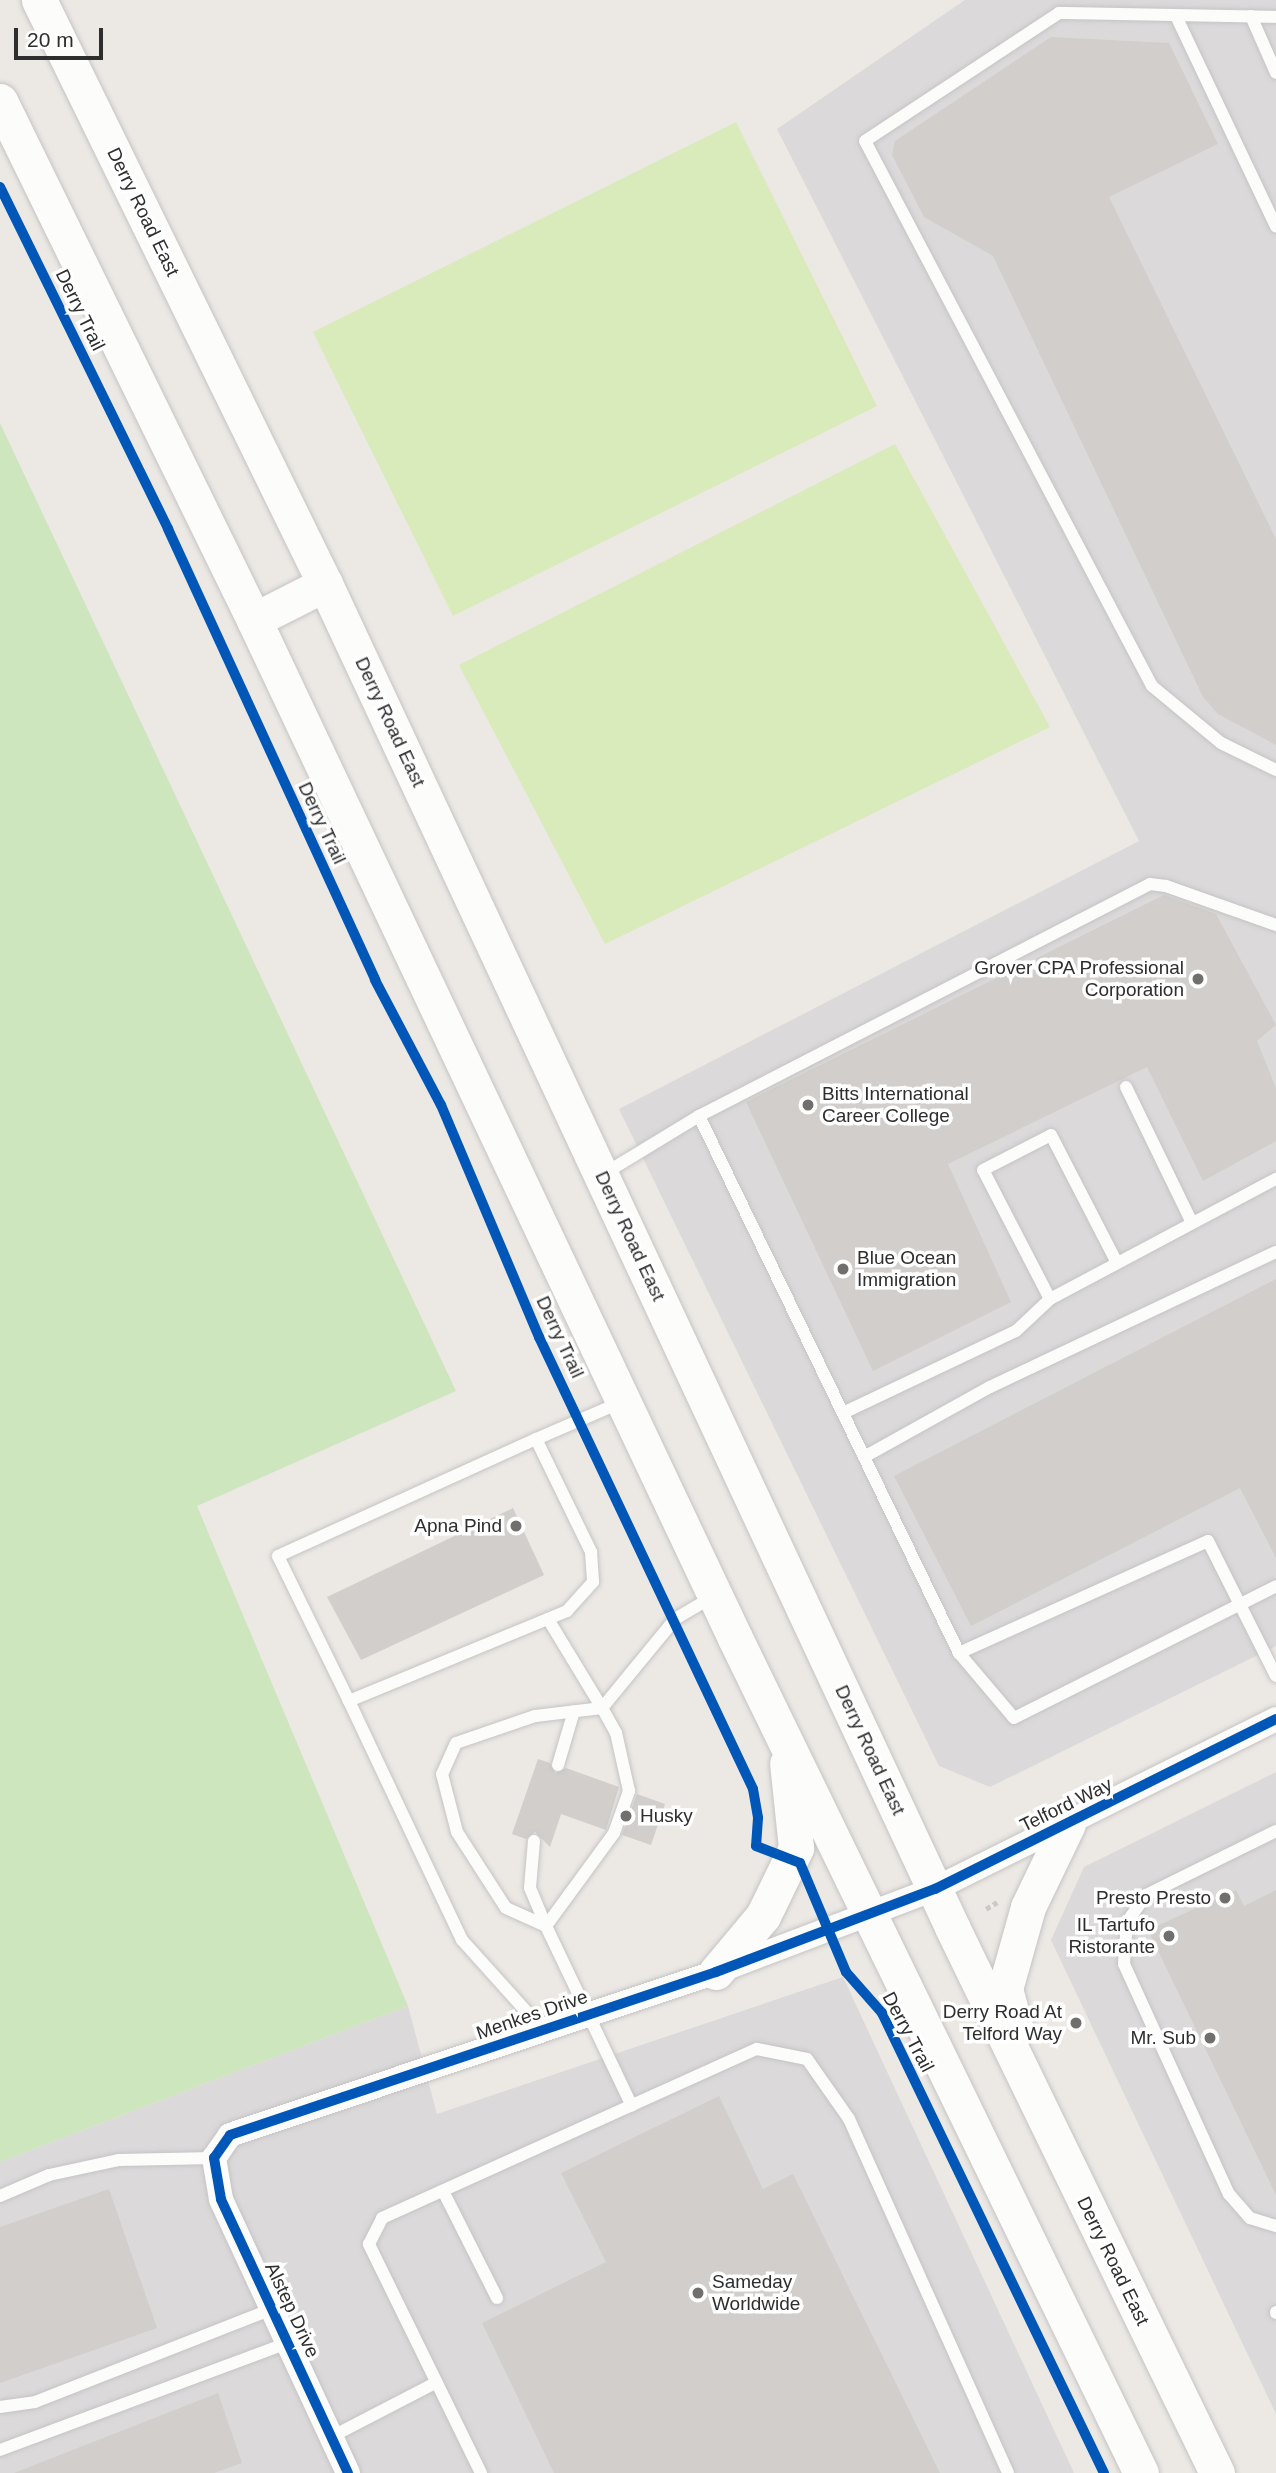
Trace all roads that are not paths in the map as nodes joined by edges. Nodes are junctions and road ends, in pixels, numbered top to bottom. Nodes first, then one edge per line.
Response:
1 (39, 0) edge
2 (1176, 16) junction
3 (1251, 16) junction
4 (1276, 17) edge
5 (1276, 73) edge
6 (0, 101) edge
7 (1276, 227) edge
8 (325, 584) junction
9 (254, 621) junction
10 (1276, 770) edge
11 (1276, 925) edge
12 (1126, 1087) dead end
13 (699, 1116) junction
14 (602, 1175) junction
15 (1276, 1179) edge
16 (1192, 1223) junction
17 (1276, 1252) edge
18 (1117, 1263) junction
19 (1050, 1299) junction
20 (623, 1401) junction
21 (843, 1413) junction
22 (536, 1438) junction
23 (864, 1457) junction
24 (1276, 1586) edge
25 (715, 1595) junction
26 (1240, 1604) junction
27 (548, 1619) junction
28 (959, 1653) junction
29 (1276, 1676) edge
30 (349, 1701) junction
31 (602, 1708) junction
32 (574, 1711) junction
33 (1276, 1719) edge
34 (785, 1739) junction
35 (558, 1765) dead end
36 (1068, 1824) junction
37 (1276, 1831) edge
38 (534, 1841) dead end
39 (934, 1889) junction
40 (868, 1912) junction
41 (546, 1926) junction
42 (716, 1972) junction
43 (590, 2014) junction
44 (543, 2030) junction
45 (1035, 2103) junction
46 (632, 2106) junction
47 (214, 2158) junction
48 (443, 2191) junction
49 (0, 2196) edge
50 (1276, 2226) edge
51 (498, 2298) dead end
52 (272, 2309) junction
53 (288, 2343) junction
54 (437, 2382) junction
55 (0, 2407) edge
56 (331, 2437) junction
57 (0, 2449) edge
58 (341, 2471) edge
59 (481, 2473) edge
60 (1008, 2473) edge
61 (1141, 2473) edge
62 (1217, 2473) edge

1 - 8 main road, Derry Road East
2 - 3 lane
2 - 7 lane
2 - 10 lane
3 - 4 lane
3 - 5 lane
6 - 9 main road
8 - 9 main road
8 - 14 main road, Derry Road East
9 - 20 main road
11 - 13 lane
12 - 16 lane
13 - 14 lane
13 - 21 lane
14 - 39 main road, Derry Road East
15 - 16 lane
16 - 18 lane
17 - 23 lane
18 - 19 lane
18 - 19 lane
19 - 21 lane
20 - 22 lane
20 - 25 main road
21 - 23 lane
22 - 27 lane
22 - 30 lane
23 - 28 lane
24 - 26 lane
25 - 31 lane
25 - 34 main road
26 - 28 lane
26 - 28 lane
26 - 29 lane
27 - 30 lane
27 - 31 lane
30 - 44 lane
31 - 32 lane
31 - 41 lane
32 - 35 lane
32 - 41 lane
33 - 36 street, Telford Way
34 - 40 main road
34 - 42 main road
36 - 39 street, Telford Way
36 - 45 main road
37 - 50 lane
38 - 41 lane
39 - 40 street, Telford Way
39 - 45 main road, Derry Road East
40 - 42 street, Menkes Drive
40 - 61 main road
41 - 43 lane
42 - 43 street, Menkes Drive
43 - 44 street, Menkes Drive
43 - 46 lane
44 - 47 street, Menkes Drive
45 - 62 main road, Derry Road East
46 - 48 lane
46 - 60 lane
47 - 49 lane
47 - 52 street, Alstep Drive
48 - 51 lane
48 - 54 lane
52 - 53 street, Alstep Drive
52 - 55 lane
53 - 56 street, Alstep Drive
53 - 57 lane
54 - 56 lane
54 - 59 lane
56 - 58 street, Alstep Drive

